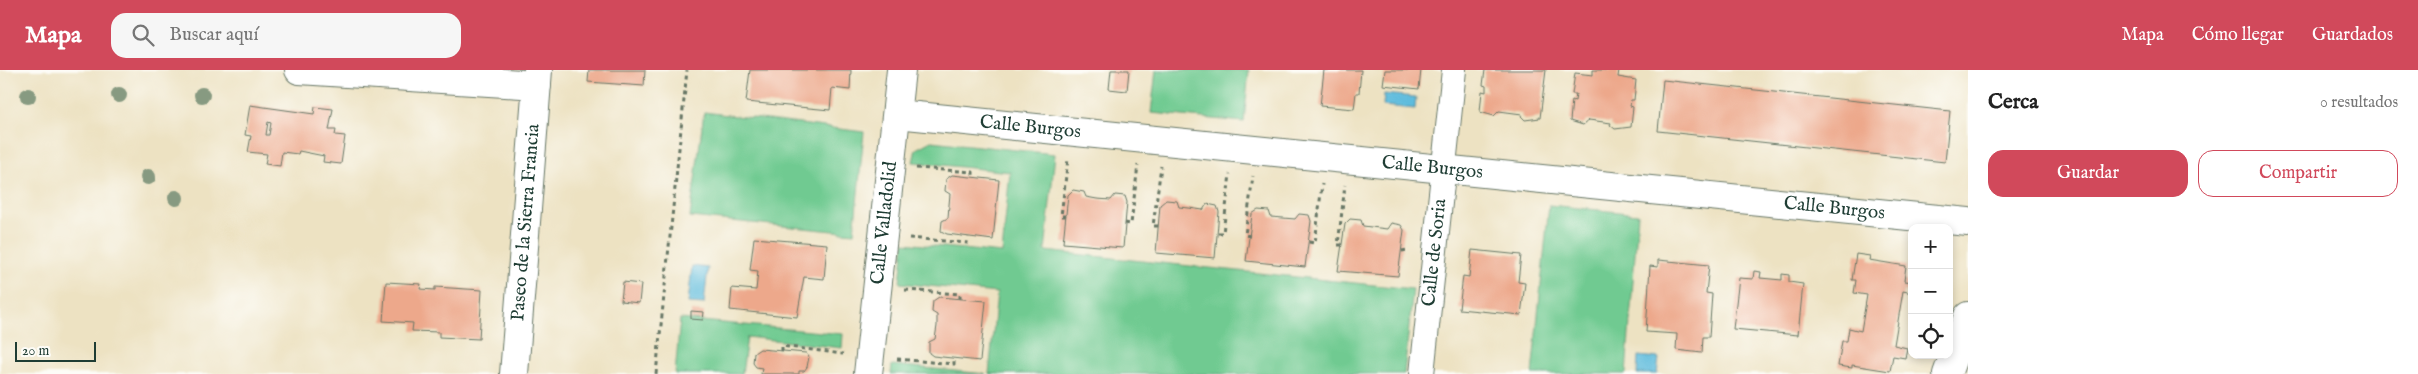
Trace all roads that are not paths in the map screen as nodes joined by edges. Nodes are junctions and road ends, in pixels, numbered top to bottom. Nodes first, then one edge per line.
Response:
1 (299, 70) edge
2 (902, 70) edge
3 (1454, 70) edge
4 (538, 77) edge
5 (897, 114) junction
6 (1443, 169) junction
7 (1968, 222) edge
8 (1968, 316) edge
9 (514, 374) edge
10 (868, 374) edge
11 (1422, 374) edge
12 (1947, 374) edge

1 - 4 street
2 - 5 street, Calle Valladolid
3 - 6 street, Calle de Soria
4 - 9 street, Paseo de la Sierra Francia
5 - 6 street, Calle Burgos
5 - 10 street, Calle Valladolid
6 - 7 street, Calle Burgos
6 - 11 street, Calle de Soria
8 - 12 street

